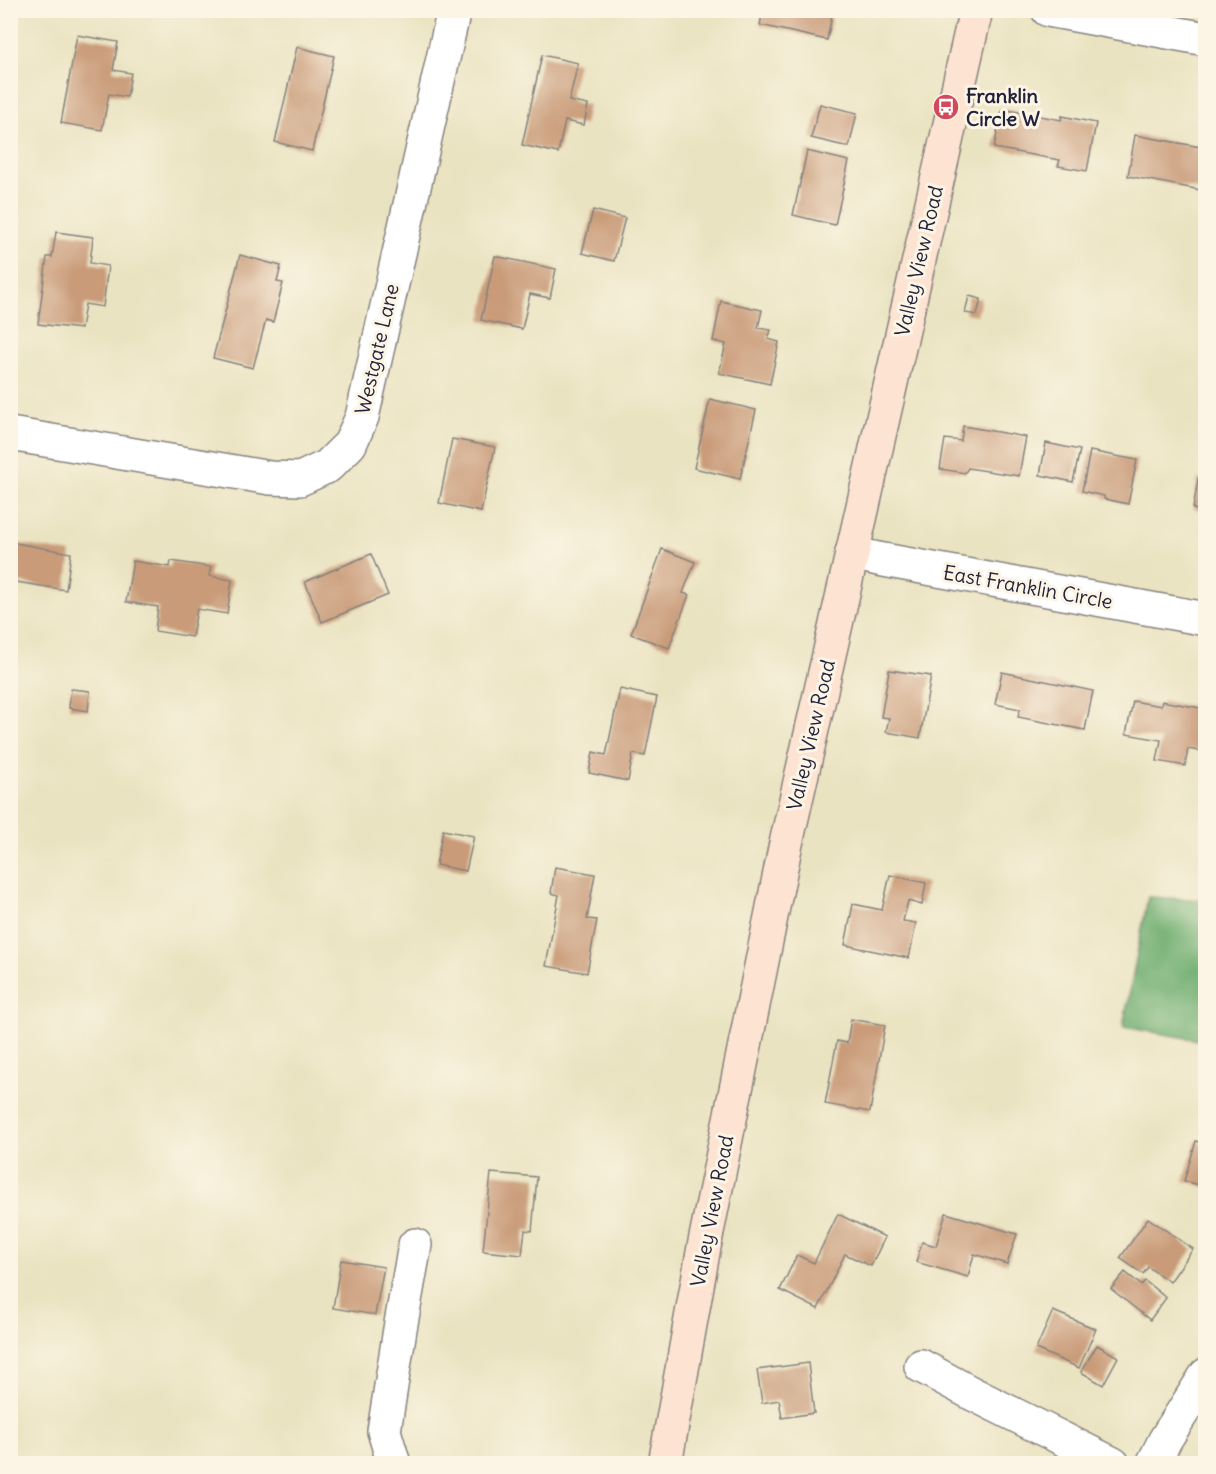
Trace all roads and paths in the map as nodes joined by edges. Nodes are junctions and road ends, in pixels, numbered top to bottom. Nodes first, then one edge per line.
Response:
1 (454, 10) edge
2 (976, 10) edge
3 (1048, 10) edge
4 (1206, 39) edge
5 (10, 434) edge
6 (852, 553) junction
7 (1206, 619) edge
8 (415, 1245) dead end
9 (921, 1366) dead end
10 (1206, 1375) edge
11 (394, 1464) edge
12 (665, 1464) edge
13 (1113, 1464) edge
14 (1153, 1464) edge

1 - 5 street, Westgate Lane
2 - 6 main road, Valley View Road
3 - 4 street
6 - 7 street, East Franklin Circle
6 - 12 main road, Valley View Road
8 - 11 street
9 - 13 street
10 - 14 street

